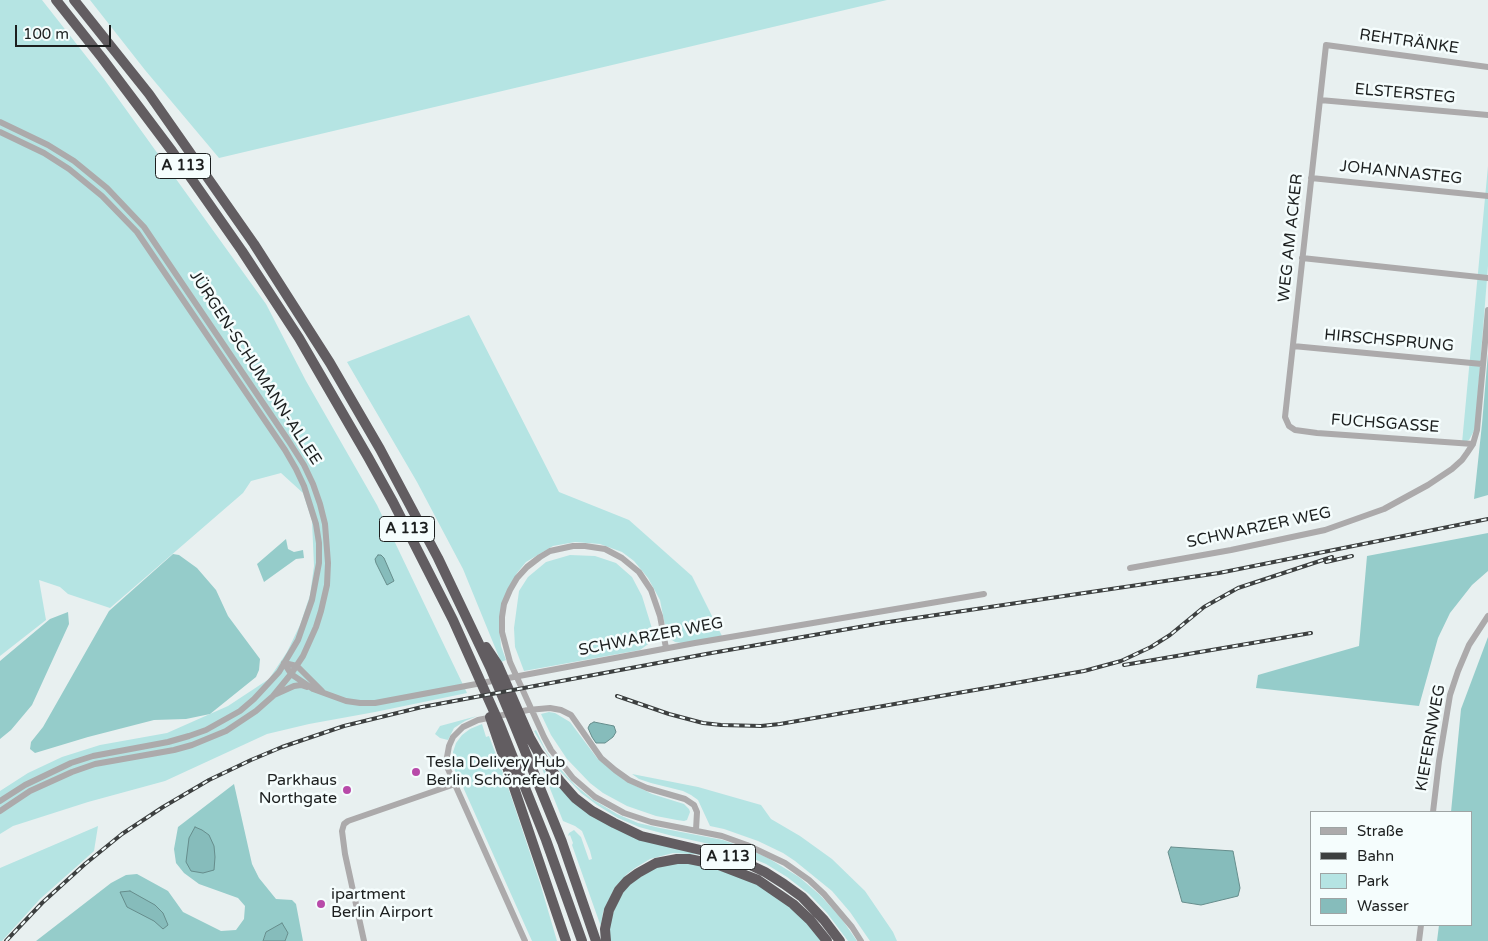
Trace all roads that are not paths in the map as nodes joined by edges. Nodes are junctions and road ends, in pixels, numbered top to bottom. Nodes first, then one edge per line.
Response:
1 (56, 0) edge
2 (74, 0) edge
3 (1326, 44) joint
4 (1488, 67) edge
5 (1320, 100) junction
6 (1488, 115) edge
7 (0, 122) edge
8 (0, 132) edge
9 (1310, 178) junction
10 (1488, 196) edge
11 (1302, 258) junction
12 (1488, 278) edge
13 (1488, 310) edge
14 (1293, 346) junction
15 (1482, 364) junction
16 (1295, 430) joint
17 (1472, 444) junction
18 (1130, 568) dead end
19 (984, 594) dead end
20 (1488, 616) edge
21 (666, 648) junction
22 (284, 664) junction
23 (297, 666) junction
24 (291, 674) junction
25 (313, 689) junction
26 (326, 694) junction
27 (273, 696) junction
28 (517, 720) junction
29 (496, 724) junction
30 (455, 784) junction
31 (0, 800) edge
32 (0, 811) edge
33 (1433, 811) edge
34 (696, 830) junction
35 (1421, 926) edge
36 (364, 941) edge
37 (525, 941) edge
38 (566, 941) edge
39 (582, 941) edge
40 (596, 941) edge
41 (606, 941) edge
42 (827, 941) edge
43 (840, 941) edge
44 (861, 941) edge
45 (1419, 941) edge

1 - 29 highway, A 113
2 - 28 highway, A 113
3 - 4 street, REHTRÄNKE
3 - 5 street, WEG AM ACKER
5 - 6 street, ELSTERSTEG
5 - 9 street, WEG AM ACKER
7 - 23 street, JÜRGEN-SCHUMANN-ALLEE
8 - 22 street, JÜRGEN-SCHUMANN-ALLEE
9 - 10 street, JOHANNASTEG
9 - 11 street, WEG AM ACKER
11 - 12 street
11 - 14 street, WEG AM ACKER
13 - 15 street, SCHWARZER WEG
14 - 15 street, HIRSCHSPRUNG
14 - 16 street, WEG AM ACKER
15 - 17 street, SCHWARZER WEG
16 - 17 street, FUCHSGASSE
17 - 18 street, SCHWARZER WEG
19 - 21 street, SCHWARZER WEG
20 - 33 street, KIEFERNWEG
21 - 26 street, SCHWARZER WEG
21 - 34 street
22 - 23 street
22 - 24 street, SCHWARZER WEG
22 - 31 street, JÜRGEN-SCHUMANN-ALLEE
23 - 24 street, JÜRGEN-SCHUMANN-ALLEE
23 - 26 street, SCHWARZER WEG
24 - 25 street, SCHWARZER WEG
24 - 27 street, JÜRGEN-SCHUMANN-ALLEE
25 - 26 street, SCHWARZER WEG
25 - 27 street
27 - 32 street, JÜRGEN-SCHUMANN-ALLEE
28 - 40 highway, A 113
28 - 43 highway, A 113
29 - 38 highway
29 - 39 highway, A 113
30 - 34 street
30 - 36 street
30 - 37 street
34 - 44 street
35 - 45 street
41 - 42 highway

